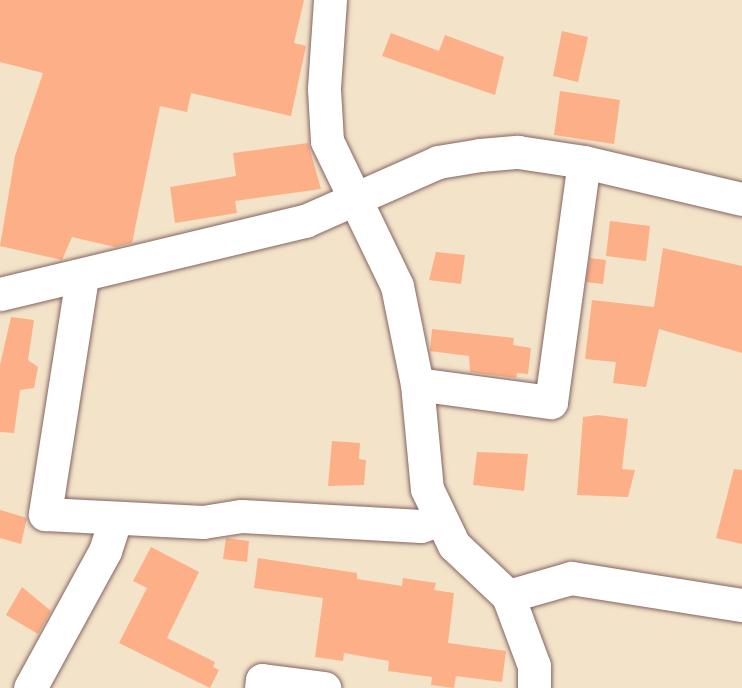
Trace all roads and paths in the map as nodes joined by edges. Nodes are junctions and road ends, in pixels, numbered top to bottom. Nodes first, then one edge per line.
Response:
1 (330, 0) edge
2 (584, 162) junction
3 (742, 199) edge
4 (356, 200) junction
5 (82, 277) junction
6 (0, 294) edge
7 (417, 384) junction
8 (115, 520) junction
9 (438, 520) junction
10 (508, 596) junction
11 (742, 605) edge
12 (30, 688) edge
13 (261, 688) edge
14 (324, 688) edge
15 (534, 688) edge

1 - 4 street
2 - 3 street
2 - 4 street
2 - 7 street
4 - 5 street
4 - 7 street
5 - 6 street
5 - 8 street
7 - 9 street
8 - 9 street
8 - 12 street
9 - 10 street
10 - 11 street
10 - 15 street
13 - 14 street

